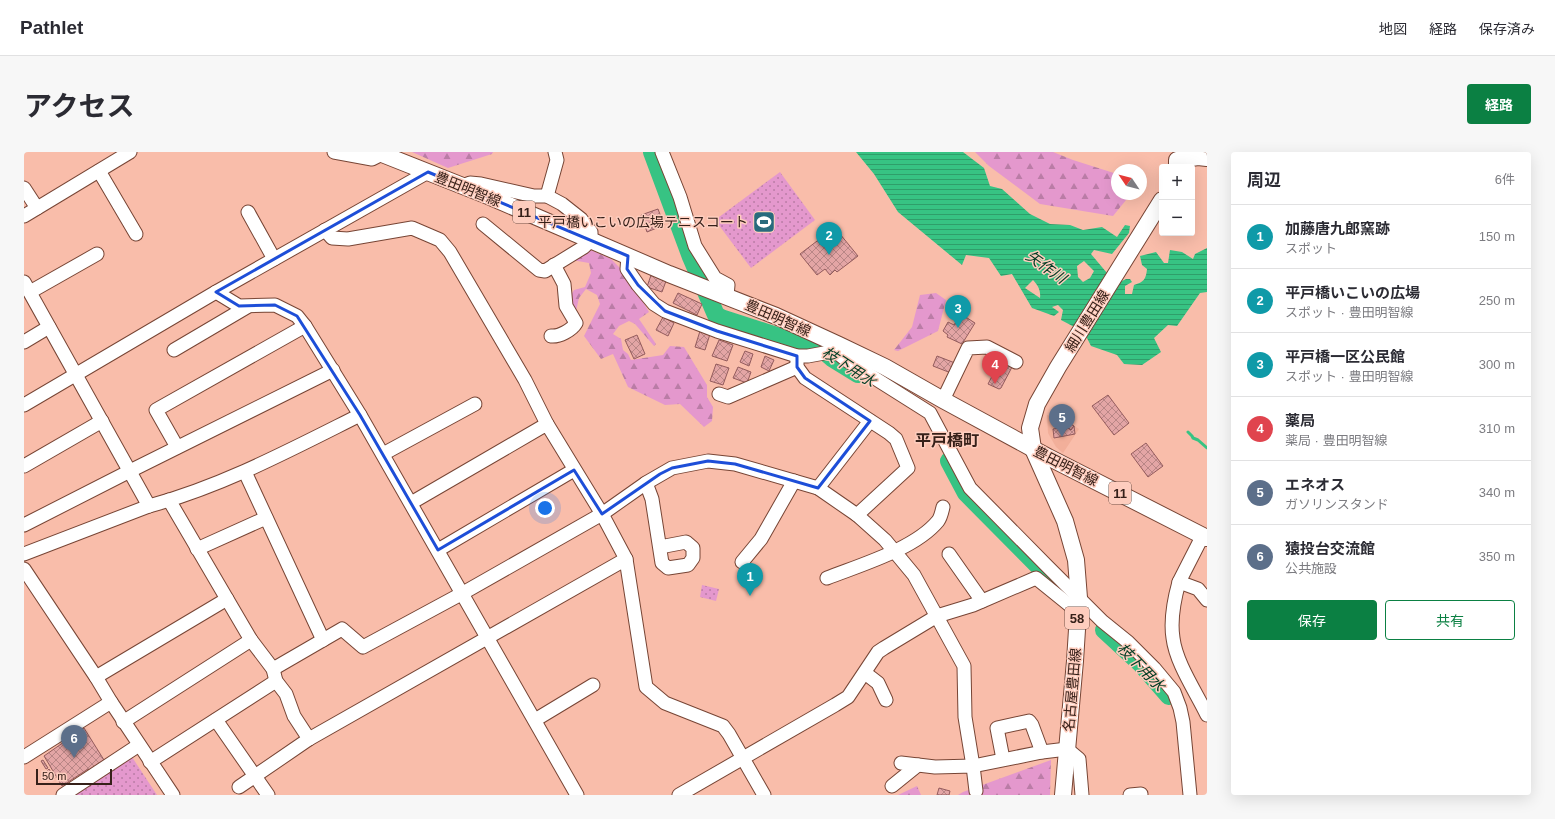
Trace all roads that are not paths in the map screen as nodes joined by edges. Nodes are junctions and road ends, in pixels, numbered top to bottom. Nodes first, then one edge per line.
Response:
1 (130, 152) edge
2 (334, 152) edge
3 (662, 152) edge
4 (380, 153) edge
5 (557, 153) edge
6 (1207, 158) edge
7 (1175, 160) edge
8 (99, 171) junction
9 (428, 172) junction
10 (462, 186) junction
11 (24, 188) edge
12 (547, 196) junction
13 (1159, 205) edge
14 (36, 208) junction
15 (248, 212) dead end
16 (24, 216) edge
17 (483, 224) dead end
18 (326, 230) junction
19 (136, 234) dead end
20 (591, 240) junction
21 (97, 254) dead end
22 (628, 256) junction
23 (274, 259) junction
24 (554, 265) junction
25 (27, 287) edge
26 (216, 292) junction
27 (724, 295) junction
28 (247, 307) junction
29 (305, 326) junction
30 (49, 327) junction
31 (551, 336) dead end
32 (24, 342) edge
33 (835, 349) junction
34 (174, 350) dead end
35 (797, 361) junction
36 (1016, 362) dead end
37 (333, 370) junction
38 (76, 375) junction
39 (719, 394) dead end
40 (943, 400) junction
41 (475, 404) dead end
42 (24, 405) edge
43 (360, 415) junction
44 (102, 421) junction
45 (870, 422) junction
46 (547, 424) junction
47 (177, 447) junction
48 (1033, 449) junction
49 (383, 454) junction
50 (24, 466) edge
51 (574, 470) junction
52 (130, 471) junction
53 (245, 472) junction
54 (794, 481) junction
55 (646, 483) junction
56 (818, 488) junction
57 (169, 500) junction
58 (411, 503) junction
59 (149, 506) junction
60 (943, 507) dead end
61 (602, 514) junction
62 (856, 515) junction
63 (266, 518) junction
64 (24, 525) edge
65 (1205, 536) edge
66 (660, 547) dead end
67 (197, 549) junction
68 (438, 550) junction
69 (895, 551) junction
70 (24, 554) edge
71 (949, 554) dead end
72 (626, 559) junction
73 (742, 562) dead end
74 (24, 569) edge
75 (827, 578) dead end
76 (1180, 582) junction
77 (463, 593) junction
78 (227, 599) junction
79 (1207, 600) edge
80 (982, 601) junction
81 (1078, 605) junction
82 (937, 616) junction
83 (488, 637) junction
84 (251, 640) junction
85 (323, 640) junction
86 (865, 673) junction
87 (274, 675) junction
88 (96, 677) junction
89 (593, 685) dead end
90 (886, 700) dead end
91 (111, 702) junction
92 (1207, 715) edge
93 (216, 720) junction
94 (535, 720) junction
95 (123, 722) junction
96 (310, 740) junction
97 (139, 745) junction
98 (1067, 749) junction
99 (1042, 752) junction
100 (24, 757) edge
101 (743, 759) junction
102 (1003, 759) junction
103 (150, 762) junction
104 (901, 763) dead end
105 (918, 765) junction
106 (973, 766) junction
107 (255, 777) junction
108 (892, 786) dead end
109 (239, 787) dead end
110 (976, 791) dead end
111 (63, 795) edge
112 (173, 795) edge
113 (268, 795) edge
114 (577, 795) edge
115 (678, 795) edge
116 (764, 795) edge
117 (1063, 795) edge
118 (1082, 795) edge
119 (1190, 795) edge

1 - 8 street
2 - 4 street
3 - 27 street
4 - 9 main road, 豊田明智線 / 11
5 - 12 street
6 - 7 main road
8 - 14 street
8 - 19 street
9 - 10 main road, 豊田明智線 / 11
9 - 18 street
10 - 12 street
10 - 20 main road, 豊田明智線 / 11
11 - 14 street
12 - 20 street
13 - 48 main road, 細川豊田線
14 - 16 street
15 - 23 street
17 - 24 street
18 - 23 street
18 - 46 street
20 - 22 main road, 豊田明智線 / 11
20 - 24 street
21 - 25 street
22 - 27 main road, 豊田明智線 / 11
22 - 35 street
23 - 26 street
24 - 31 street
25 - 30 street
26 - 28 street
26 - 38 street
27 - 33 main road, 豊田明智線 / 11
28 - 29 street
28 - 34 street
29 - 37 street
29 - 47 street
30 - 32 street
30 - 38 street
33 - 35 street
33 - 40 main road, 豊田明智線 / 11
33 - 81 street
35 - 39 street
35 - 45 street
36 - 40 street
37 - 43 street
37 - 47 street
38 - 42 street
38 - 44 street
40 - 48 main road, 豊田明智線 / 11
41 - 49 street
43 - 49 street
43 - 53 street
44 - 50 street
44 - 52 street
45 - 56 street
45 - 62 street
46 - 51 street
46 - 58 street
47 - 52 street
48 - 65 main road, 豊田明智線 / 11
48 - 81 main road, 名古屋豊田線 / 58
49 - 58 street
51 - 61 street
51 - 68 street
52 - 59 street
52 - 64 street
53 - 57 street
53 - 63 street
54 - 55 street
54 - 56 street
54 - 73 street
55 - 61 street
55 - 66 street
56 - 62 street
57 - 59 street
57 - 67 street
58 - 68 street
59 - 70 street
60 - 69 street
61 - 72 street
61 - 77 street
62 - 69 street
63 - 67 street
63 - 85 street
65 - 76 street
67 - 78 street
68 - 77 street
69 - 75 street
69 - 82 street
71 - 80 street
72 - 83 street
72 - 101 street
74 - 88 street
76 - 79 street
76 - 92 street
77 - 83 street
77 - 85 street
78 - 84 street
78 - 88 street
80 - 81 street
80 - 82 street
81 - 98 main road, 名古屋豊田線 / 58
81 - 119 street
82 - 86 street
82 - 106 street
83 - 94 street
83 - 96 street
84 - 87 street
84 - 95 street
85 - 87 street
86 - 90 street
86 - 101 street
87 - 93 street
87 - 96 street
88 - 91 street
89 - 94 street
91 - 95 street
91 - 100 street
93 - 103 street
93 - 107 street
94 - 114 street
95 - 97 street
96 - 107 street
97 - 103 street
97 - 111 street
98 - 99 street
98 - 117 main road, 名古屋豊田線 / 58
98 - 118 street
99 - 102 street
99 - 102 street
101 - 115 street
101 - 116 street
102 - 106 street
103 - 112 street
104 - 105 street
105 - 106 street
105 - 108 street
106 - 110 street
107 - 109 street
107 - 113 street

